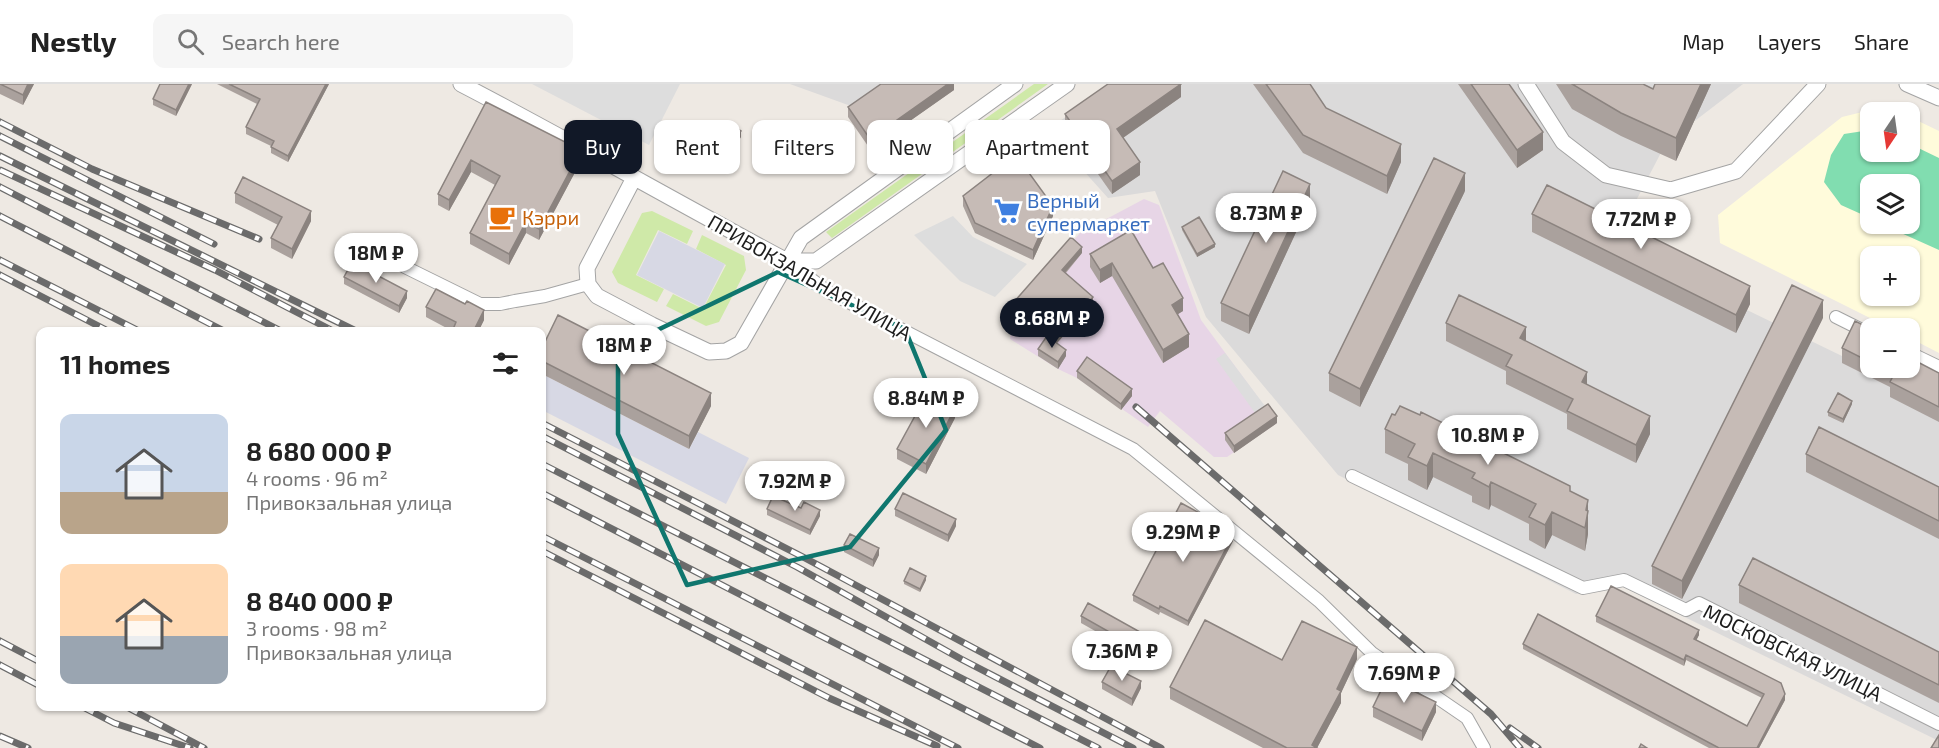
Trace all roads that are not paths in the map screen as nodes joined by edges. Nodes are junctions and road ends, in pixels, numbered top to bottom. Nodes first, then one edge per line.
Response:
1 (461, 84) edge
2 (1016, 84) edge
3 (1067, 84) edge
4 (1526, 84) edge
5 (1818, 84) edge
6 (1907, 84) edge
7 (1939, 98) edge
8 (634, 178) junction
9 (788, 261) junction
10 (405, 267) dead end
11 (588, 284) junction
12 (1836, 317) dead end
13 (1860, 329) edge
14 (1920, 358) edge
15 (1939, 367) edge
16 (1352, 476) dead end
17 (1939, 724) edge
18 (1484, 748) edge

1 - 8 street, ПРИВОКЗАЛЬНАЯ УЛИЦА
2 - 9 street
3 - 9 street
4 - 5 street
6 - 7 street
8 - 9 street, ПРИВОКЗАЛЬНАЯ УЛИЦА
8 - 11 street
9 - 11 street
9 - 18 street, ПРИВОКЗАЛЬНАЯ УЛИЦА
10 - 11 street
12 - 13 street
14 - 15 street
16 - 17 street, МОСКОВСКАЯ УЛИЦА

